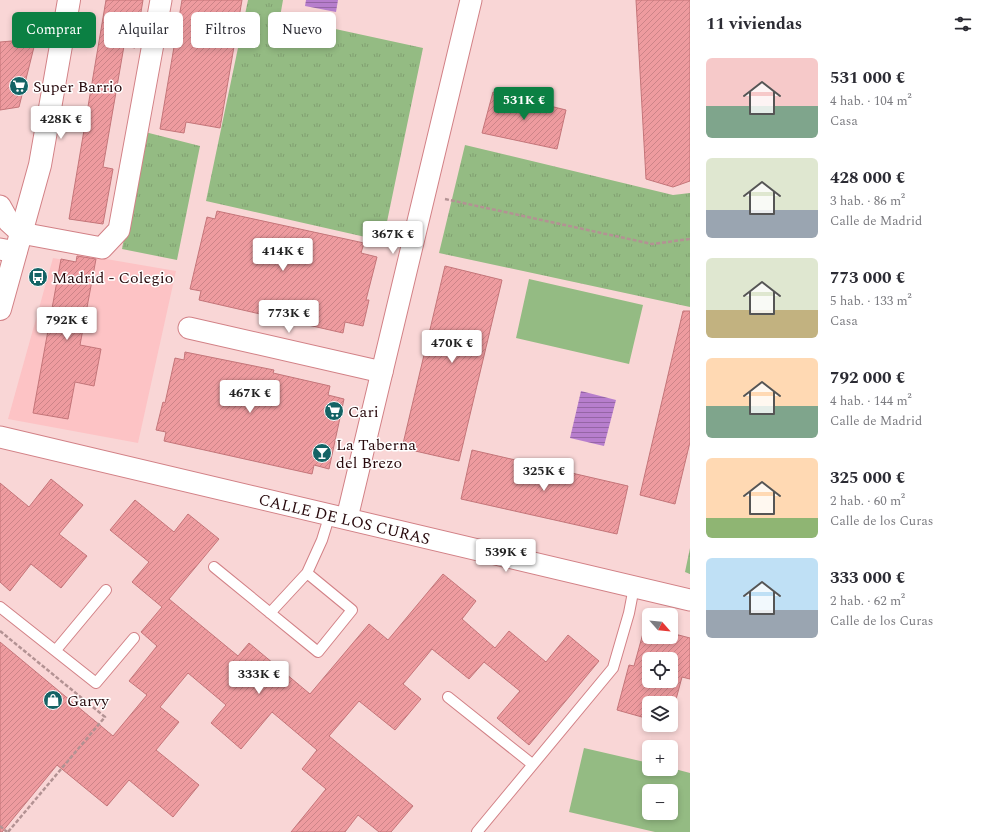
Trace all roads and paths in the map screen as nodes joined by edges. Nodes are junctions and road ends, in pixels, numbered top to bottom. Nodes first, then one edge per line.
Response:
1 (69, 0) edge
2 (161, 0) edge
3 (471, 0) edge
4 (425, 194) junction
5 (0, 206) edge
6 (690, 239) edge
7 (12, 245) edge
8 (0, 309) edge
9 (189, 328) dead end
10 (382, 372) junction
11 (0, 437) edge
12 (338, 516) junction
13 (214, 568) dead end
14 (307, 573) junction
15 (634, 587) junction
16 (106, 590) dead end
17 (690, 600) edge
18 (0, 607) edge
19 (270, 613) junction
20 (0, 631) edge
21 (134, 638) dead end
22 (56, 650) junction
23 (448, 697) dead end
24 (101, 720) junction
25 (105, 724) dead end
26 (532, 764) junction
27 (0, 826) edge
28 (8, 832) edge
29 (477, 832) edge

1 - 7 street
2 - 7 street
3 - 4 street
4 - 6 path
4 - 10 street
5 - 7 street
7 - 8 street
9 - 10 street
10 - 12 street
11 - 12 street, CALLE DE LOS CURAS
12 - 14 lane
12 - 15 street, CALLE DE LOS CURAS
13 - 19 lane
14 - 19 lane
14 - 19 lane
15 - 17 street, CALLE DE LOS CURAS
15 - 26 lane
16 - 22 lane
18 - 22 lane
20 - 24 path
21 - 22 lane
23 - 26 lane
24 - 25 path
24 - 28 path
26 - 29 lane
27 - 28 path

